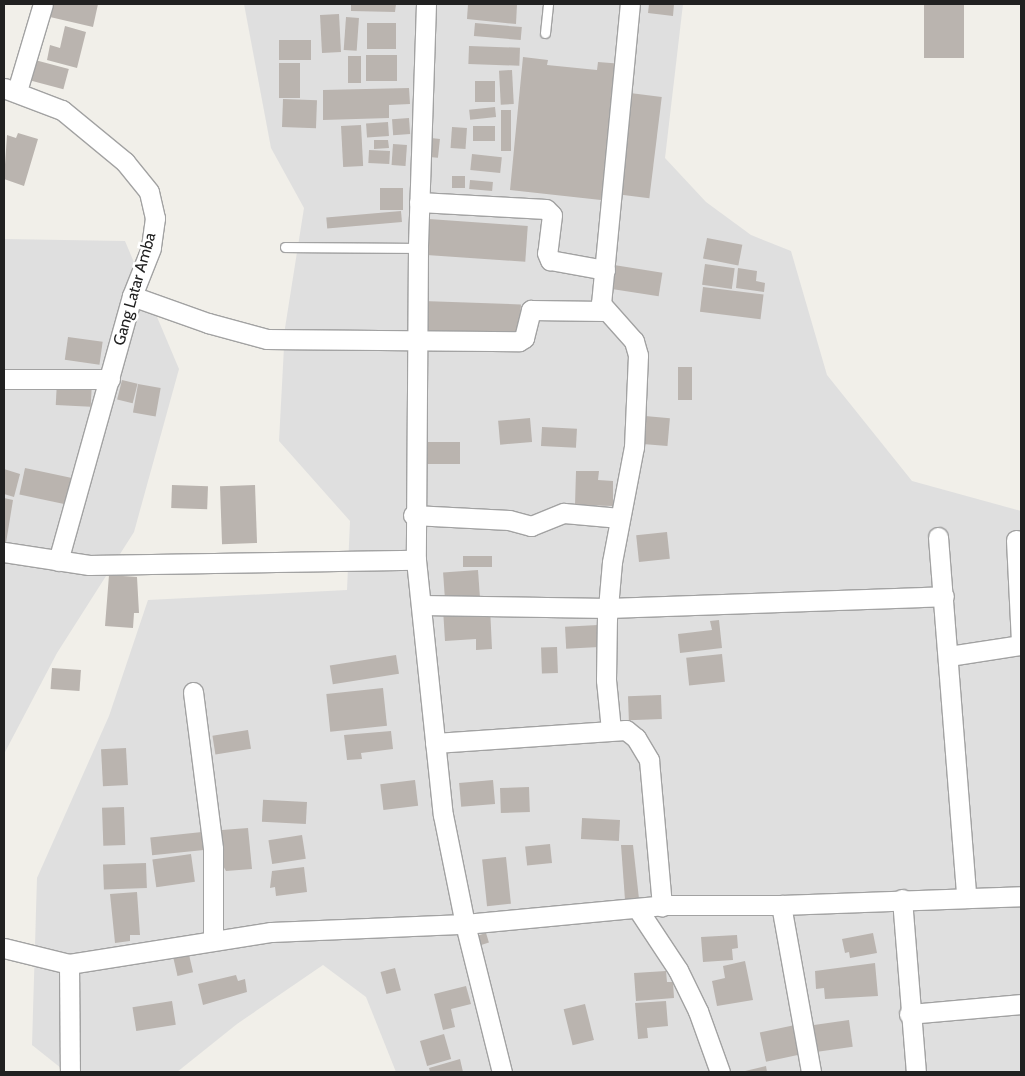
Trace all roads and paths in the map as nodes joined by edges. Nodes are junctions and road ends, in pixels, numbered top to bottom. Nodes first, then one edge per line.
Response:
1 (43, 4) edge
2 (426, 4) edge
3 (548, 4) edge
4 (630, 4) edge
5 (545, 33) dead end
6 (10, 90) edge
7 (419, 202) junction
8 (285, 247) dead end
9 (418, 248) junction
10 (605, 270) junction
11 (132, 296) junction
12 (604, 311) junction
13 (416, 339) junction
14 (110, 378) junction
15 (4, 379) edge
16 (413, 515) junction
17 (620, 518) junction
18 (938, 537) dead end
19 (1016, 540) dead end
20 (4, 552) edge
21 (416, 560) junction
22 (58, 561) junction
23 (944, 596) junction
24 (422, 605) junction
25 (608, 608) junction
26 (1021, 644) edge
27 (949, 656) junction
28 (193, 692) dead end
29 (611, 730) junction
30 (435, 743) junction
31 (966, 896) junction
32 (1021, 896) edge
33 (902, 899) junction
34 (781, 905) junction
35 (662, 906) junction
36 (637, 908) junction
37 (465, 924) junction
38 (213, 940) junction
39 (4, 948) edge
40 (69, 964) junction
41 (1021, 1004) edge
42 (909, 1014) junction
43 (70, 1072) edge
44 (502, 1072) edge
45 (720, 1072) edge
46 (811, 1072) edge
47 (916, 1072) edge

1 - 6 street
2 - 7 street
3 - 5 lane
4 - 10 street
6 - 11 street, Gang Latar Amba
7 - 9 street
7 - 10 street
8 - 9 lane
9 - 13 street
10 - 12 street
11 - 13 street
11 - 14 street, Gang Latar Amba
12 - 13 street
12 - 17 street
13 - 16 street
14 - 15 street
14 - 22 street, Gang Latar Amba
16 - 17 street
16 - 21 street
17 - 25 street
18 - 23 street
19 - 26 street
20 - 22 street
21 - 22 street
21 - 24 street
23 - 25 street
23 - 27 street
24 - 25 street
24 - 30 street
25 - 29 street
26 - 27 street
27 - 31 street
28 - 38 street
29 - 30 street
29 - 35 street
30 - 37 street
31 - 32 street
31 - 33 street
33 - 34 street
33 - 42 street
34 - 35 street
34 - 46 street
35 - 36 street
36 - 37 street
36 - 45 street
37 - 38 street
37 - 44 street
38 - 40 street
39 - 40 street
40 - 43 street
41 - 42 street
42 - 47 street

